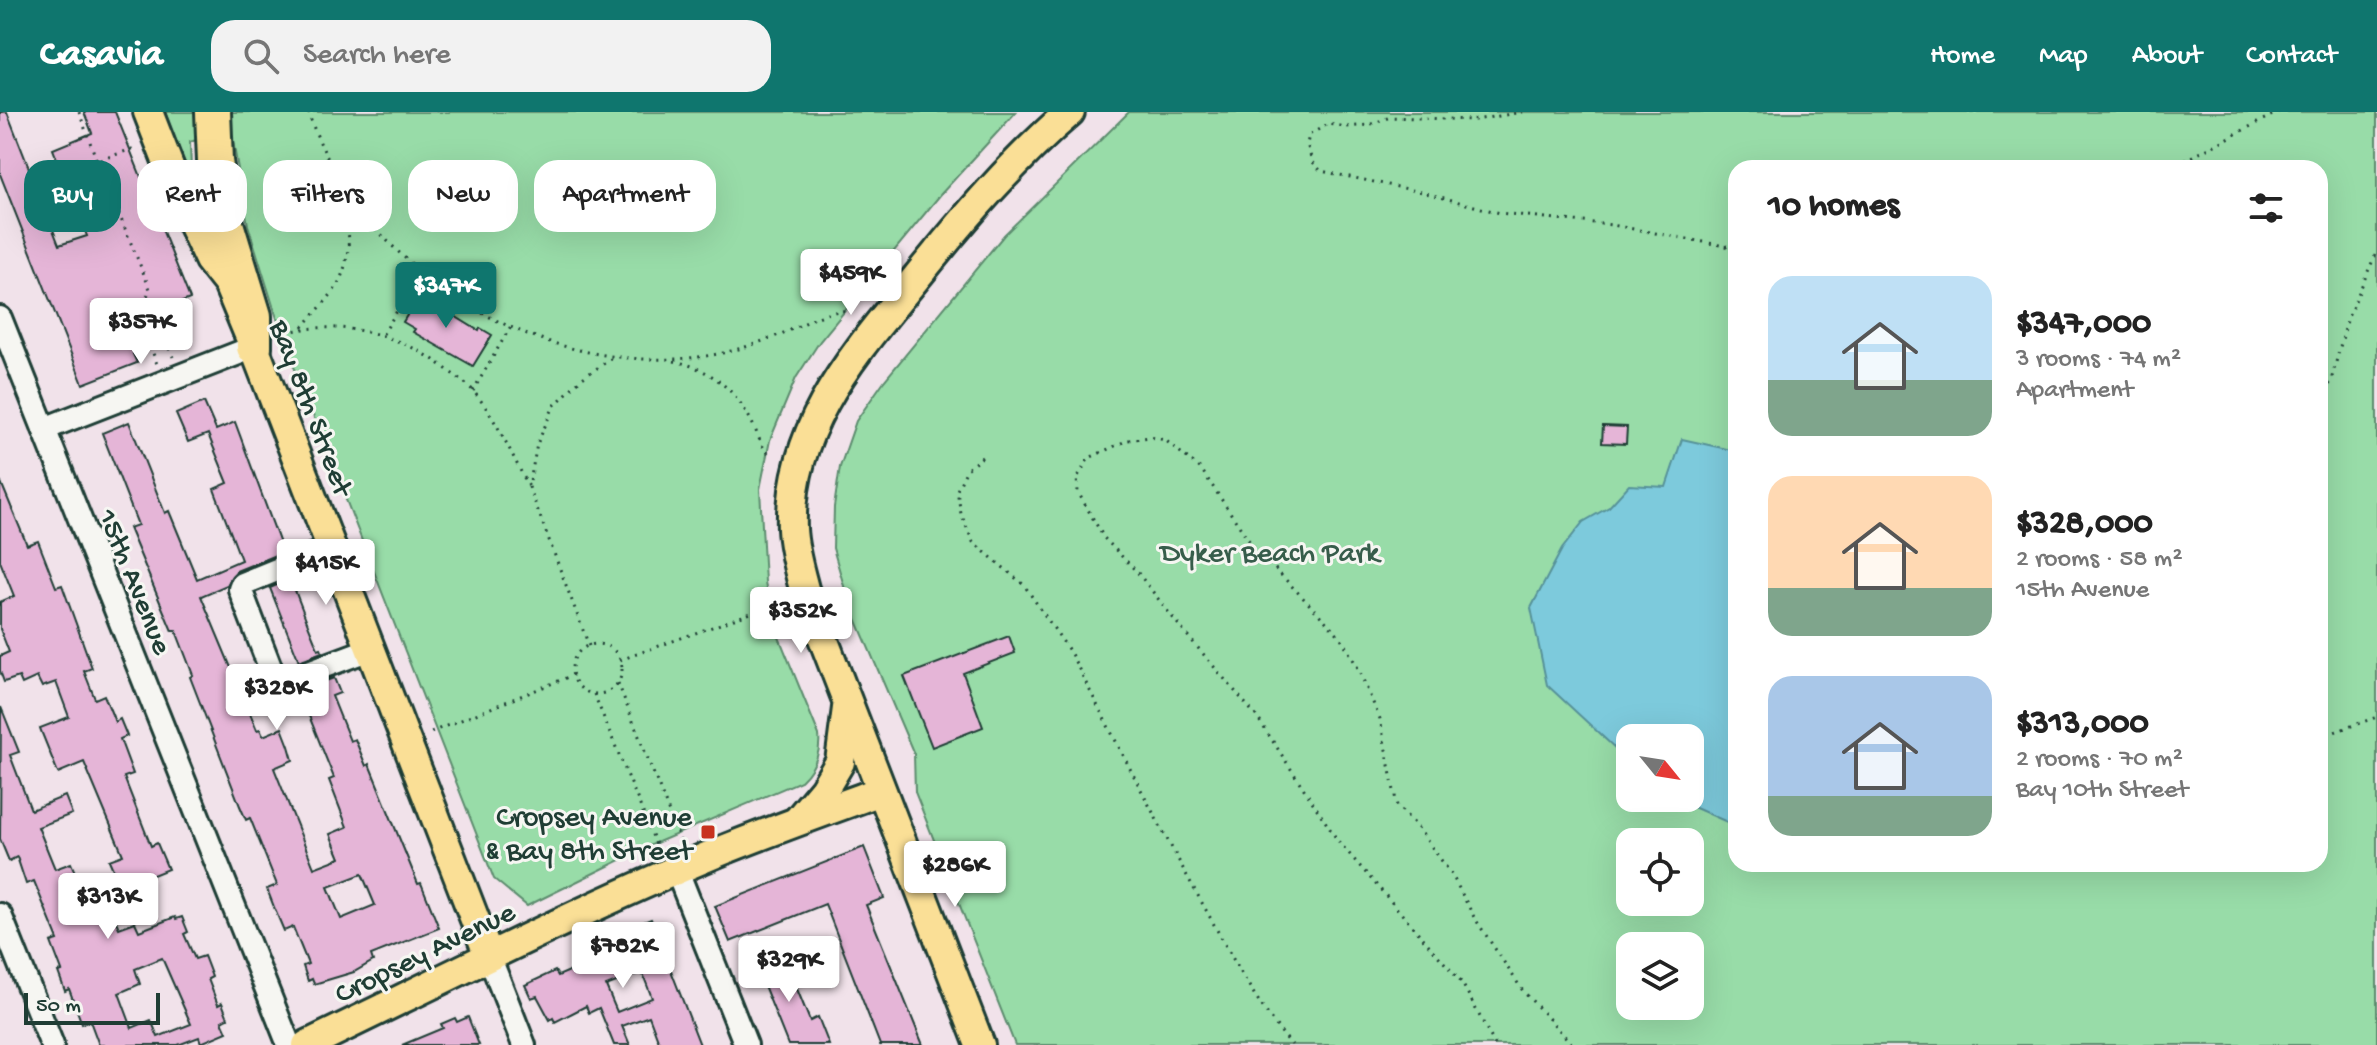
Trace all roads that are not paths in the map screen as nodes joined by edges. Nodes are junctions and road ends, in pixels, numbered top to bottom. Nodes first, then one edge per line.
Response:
1 (148, 112) edge
2 (194, 112) edge
3 (213, 112) edge
4 (1070, 112) edge
5 (228, 284) junction
6 (0, 318) edge
7 (265, 341) junction
8 (44, 429) junction
9 (331, 548) junction
10 (370, 649) junction
11 (847, 701) junction
12 (881, 791) junction
13 (795, 823) junction
14 (673, 856) junction
15 (0, 915) edge
16 (489, 956) junction
17 (52, 1045) edge
18 (289, 1045) edge
19 (307, 1045) edge
20 (524, 1045) edge
21 (746, 1045) edge
22 (980, 1045) edge

1 - 5 main road, Bay 8th Street
2 - 5 highway
3 - 7 highway
4 - 11 main road
5 - 7 main road, Bay 8th Street
6 - 8 street, 15th Avenue
7 - 8 street
7 - 9 main road, Bay 8th Street
8 - 18 street, 15th Avenue
9 - 10 main road, Bay 8th Street
9 - 10 street
10 - 16 main road, Bay 8th Street
11 - 12 main road
11 - 13 main road
12 - 13 main road, Cropsey Avenue
12 - 22 main road
13 - 14 main road, Cropsey Avenue
14 - 16 main road, Cropsey Avenue
14 - 21 street
15 - 17 street
16 - 19 main road, Cropsey Avenue
16 - 20 street, Bay 8th Street

